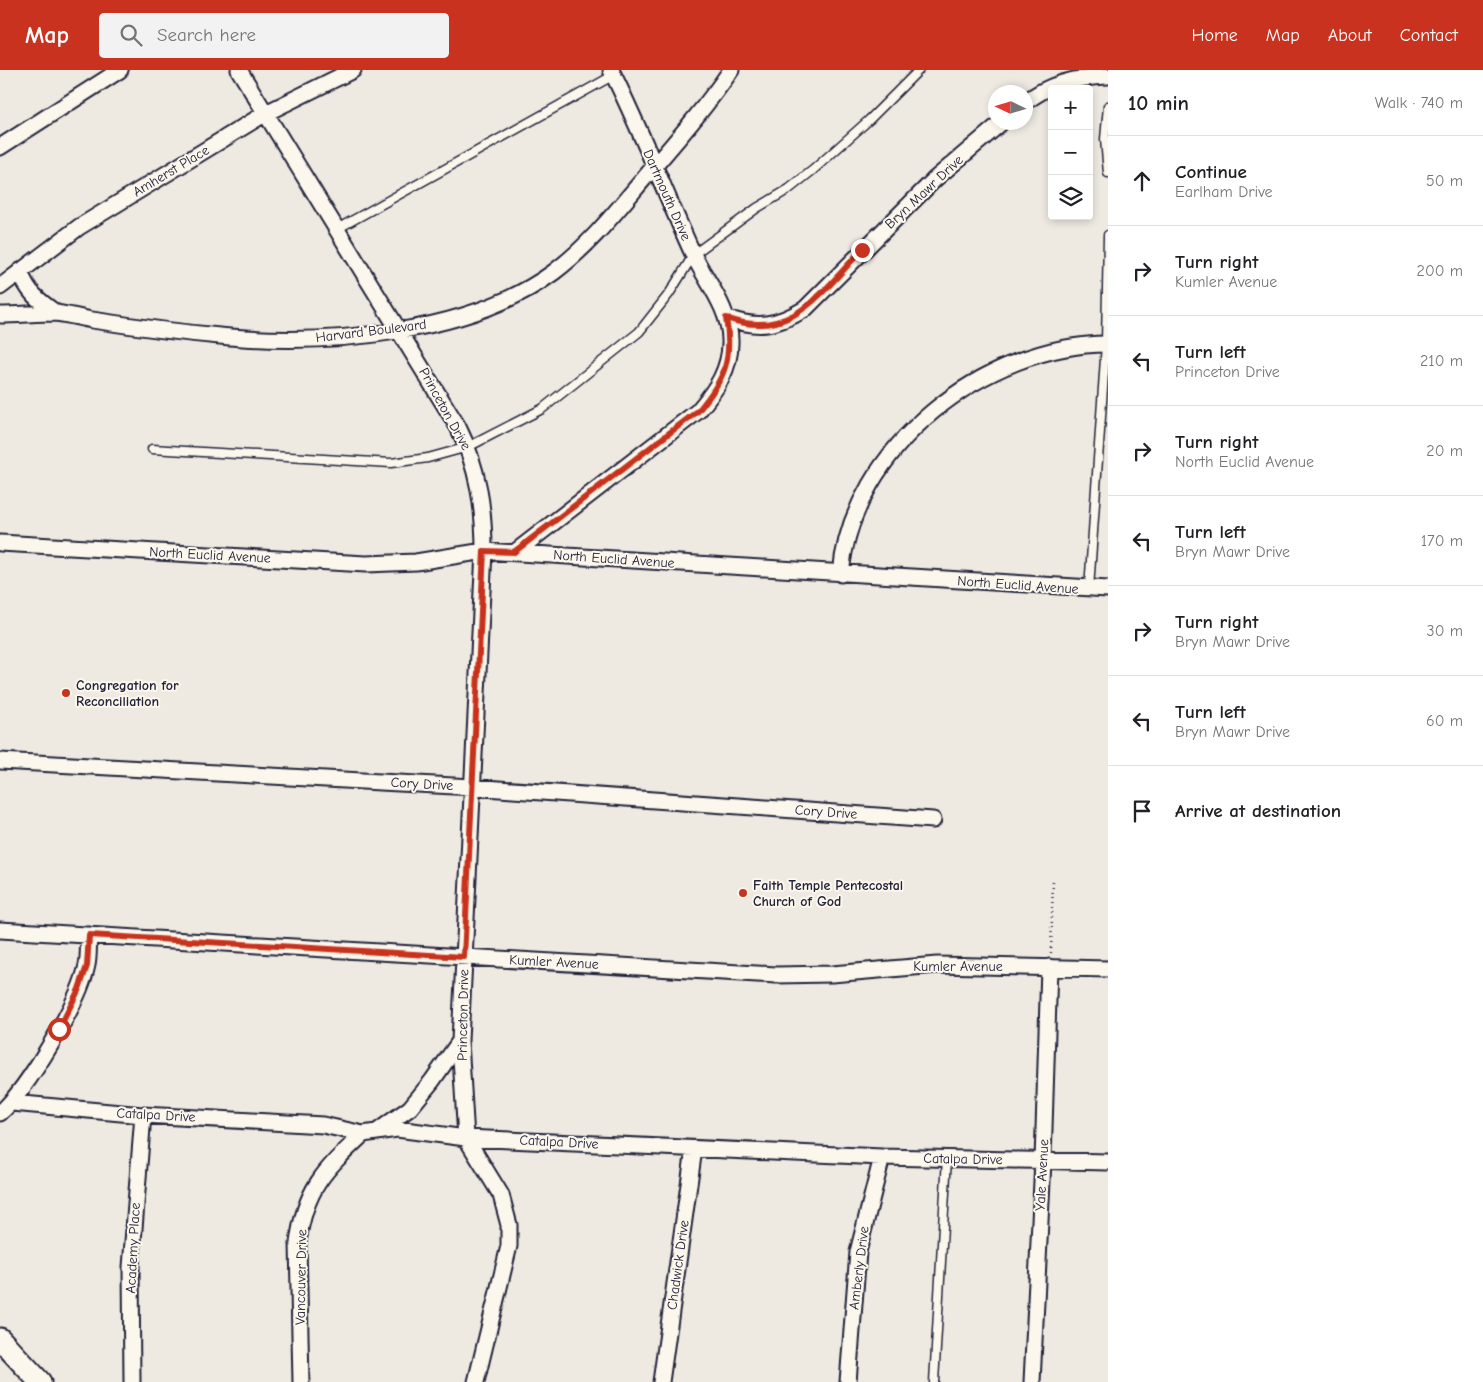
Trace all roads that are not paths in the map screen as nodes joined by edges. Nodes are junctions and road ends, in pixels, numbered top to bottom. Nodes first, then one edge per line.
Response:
1 (120, 70) edge
2 (239, 70) edge
3 (353, 70) edge
4 (731, 70) edge
5 (919, 70) edge
6 (613, 73) edge
7 (1108, 76) edge
8 (1033, 97) edge
9 (1108, 106) edge
10 (266, 113) junction
11 (993, 130) edge
12 (0, 147) edge
13 (655, 166) junction
14 (1108, 172) edge
15 (337, 229) junction
16 (1108, 235) edge
17 (694, 254) junction
18 (20, 270) junction
19 (0, 287) edge
20 (56, 313) junction
21 (0, 315) edge
22 (726, 318) junction
23 (400, 331) junction
24 (1107, 344) edge
25 (468, 447) junction
26 (152, 449) dead end
27 (0, 543) edge
28 (484, 551) junction
29 (514, 552) junction
30 (841, 574) junction
31 (1089, 589) junction
32 (1108, 589) edge
33 (0, 761) edge
34 (472, 787) junction
35 (934, 820) dead end
36 (0, 930) edge
37 (89, 935) junction
38 (464, 957) junction
39 (1049, 967) junction
40 (1108, 969) edge
41 (460, 1041) junction
42 (12, 1103) junction
43 (0, 1113) edge
44 (143, 1114) junction
45 (370, 1133) junction
46 (466, 1138) junction
47 (694, 1148) junction
48 (882, 1157) junction
49 (947, 1158) junction
50 (1043, 1161) junction
51 (1108, 1162) edge
52 (0, 1339) edge
53 (40, 1382) edge
54 (132, 1382) edge
55 (301, 1382) edge
56 (476, 1382) edge
57 (661, 1382) edge
58 (848, 1382) edge
59 (934, 1382) edge
60 (1032, 1382) edge

1 - 12 street
2 - 10 street, Princeton Drive
3 - 10 street, Amherst Place
4 - 13 street, Harvard Boulevard
5 - 17 lane
6 - 13 street, Dartmouth Drive
6 - 15 lane
7 - 8 street
9 - 14 lane
10 - 15 street, Princeton Drive
10 - 18 street, Amherst Place
11 - 22 street, Bryn Mawr Drive
13 - 17 street, Dartmouth Drive
13 - 23 street, Harvard Boulevard
15 - 23 street, Princeton Drive
16 - 24 lane
17 - 22 street, Dartmouth Drive
17 - 25 lane
18 - 19 street, Amherst Place
18 - 20 street
20 - 21 street, Harvard Boulevard
20 - 23 street, Harvard Boulevard
22 - 29 street
23 - 25 street, Princeton Drive
24 - 30 street
24 - 31 lane
25 - 26 lane
25 - 28 street, Princeton Drive
27 - 28 street, North Euclid Avenue
28 - 29 street, North Euclid Avenue
28 - 34 street, Princeton Drive
29 - 30 street, North Euclid Avenue
30 - 31 street, North Euclid Avenue
31 - 32 street, North Euclid Avenue
33 - 34 street, Cory Drive
34 - 35 street, Cory Drive
34 - 38 street, Princeton Drive
36 - 37 street, Kumler Avenue
37 - 38 street, Kumler Avenue
37 - 42 street
38 - 39 street, Kumler Avenue
38 - 41 street, Princeton Drive
39 - 40 street, Kumler Avenue
39 - 50 street, Yale Avenue
41 - 45 street, Vancouver Drive
41 - 46 street, Princeton Drive
42 - 43 street
42 - 44 street, Catalpa Drive
44 - 45 street, Catalpa Drive
44 - 54 street, Academy Place
45 - 46 street, Catalpa Drive
45 - 55 street, Vancouver Drive
46 - 47 street, Catalpa Drive
46 - 56 street, Princeton Drive
47 - 48 street, Catalpa Drive
47 - 57 street, Chadwick Drive
48 - 49 street, Catalpa Drive
48 - 58 street, Amberly Drive
49 - 50 street, Catalpa Drive
49 - 59 lane
50 - 51 street, Catalpa Drive
50 - 60 street, Yale Avenue
52 - 53 street

